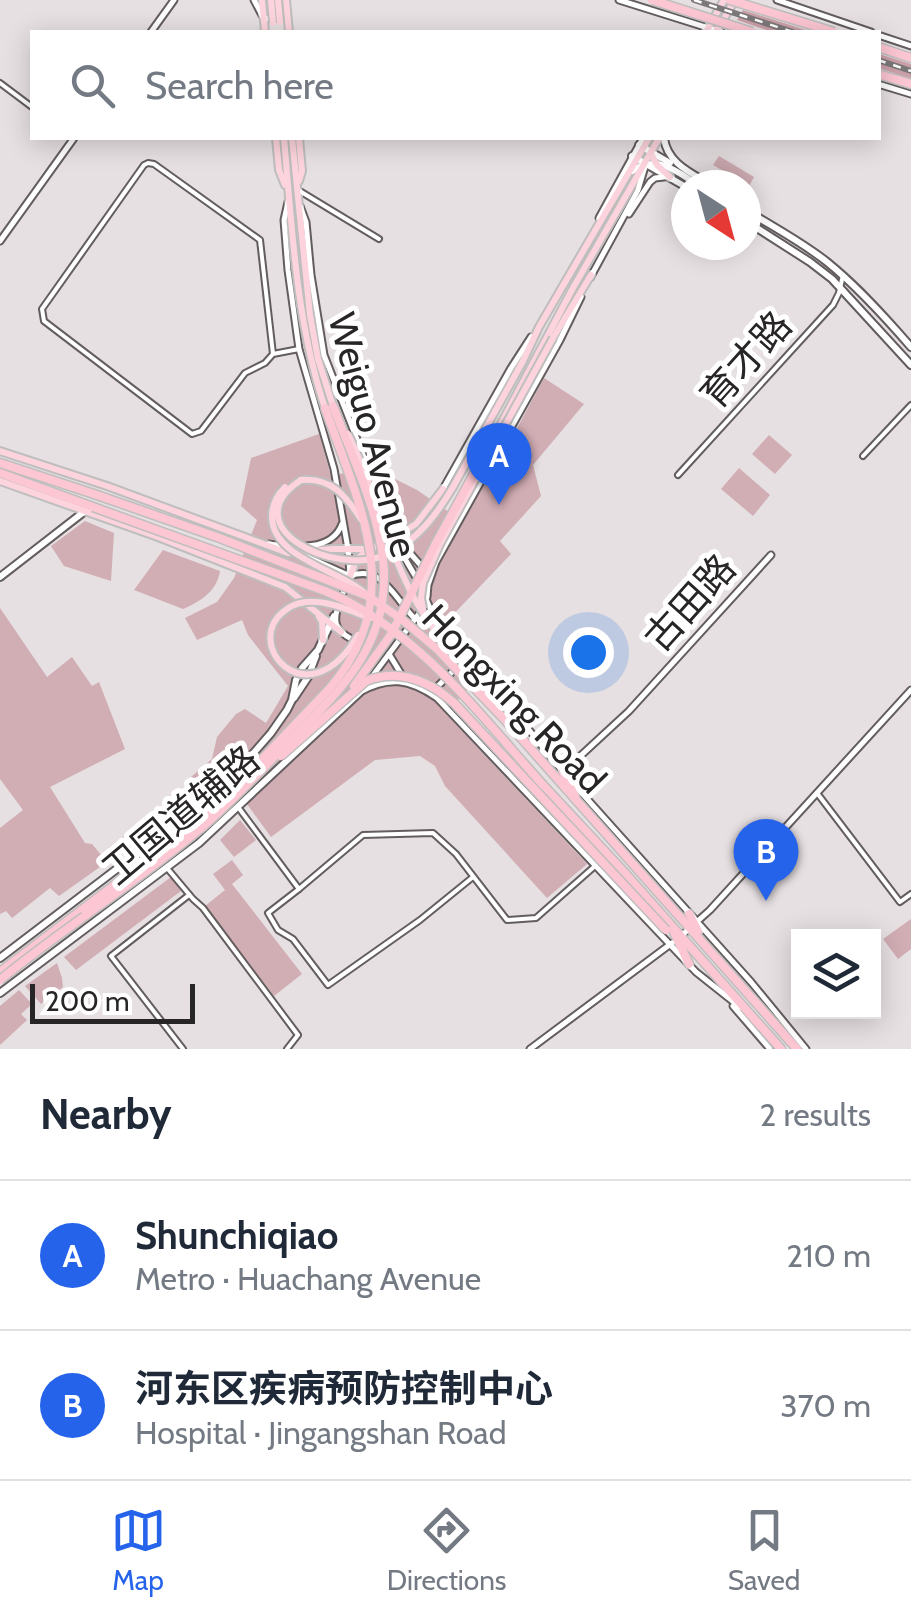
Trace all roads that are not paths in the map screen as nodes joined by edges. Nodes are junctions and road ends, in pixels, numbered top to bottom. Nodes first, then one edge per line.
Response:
1 (174, 0) edge
2 (254, 0) edge
3 (262, 0) edge
4 (274, 0) edge
5 (286, 0) edge
6 (619, 0) edge
7 (652, 0) edge
8 (729, 0) edge
9 (777, 0) edge
10 (264, 19) junction
11 (280, 21) junction
12 (152, 30) edge
13 (265, 30) edge
14 (281, 30) edge
15 (706, 30) edge
16 (713, 30) edge
17 (746, 30) edge
18 (827, 30) edge
19 (865, 30) edge
20 (881, 36) edge
21 (911, 46) edge
22 (881, 47) edge
23 (911, 58) edge
24 (881, 75) edge
25 (0, 83) edge
26 (911, 84) edge
27 (881, 85) edge
28 (911, 94) edge
29 (30, 106) edge
30 (73, 140) edge
31 (276, 140) edge
32 (284, 140) edge
33 (295, 140) edge
34 (295, 140) edge
35 (663, 140) edge
36 (647, 145) edge
37 (635, 157) junction
38 (646, 163) junction
39 (655, 163) junction
40 (675, 170) edge
41 (683, 170) edge
42 (686, 170) edge
43 (291, 172) junction
44 (629, 173) junction
45 (670, 177) junction
46 (298, 188) junction
47 (286, 190) junction
48 (288, 200) junction
49 (299, 203) junction
50 (761, 219) edge
51 (296, 220) junction
52 (620, 224) junction
53 (595, 227) junction
54 (761, 231) edge
55 (378, 238) dead end
56 (0, 241) edge
57 (843, 275) junction
58 (591, 276) junction
59 (840, 288) junction
60 (539, 326) junction
61 (911, 347) edge
62 (299, 349) junction
63 (272, 354) junction
64 (911, 365) edge
65 (911, 405) edge
66 (329, 407) junction
67 (486, 450) joint
68 (0, 451) edge
69 (862, 456) dead end
70 (365, 458) junction
71 (0, 463) edge
72 (334, 469) junction
73 (0, 473) edge
74 (678, 475) dead end
75 (300, 480) junction
76 (0, 481) edge
77 (80, 483) junction
78 (443, 489) joint
79 (63, 496) junction
80 (71, 506) junction
81 (89, 509) junction
82 (342, 521) junction
83 (366, 526) junction
84 (240, 535) junction
85 (397, 538) junction
86 (260, 543) junction
87 (325, 547) junction
88 (348, 549) junction
89 (369, 549) junction
90 (299, 552) junction
91 (771, 555) dead end
92 (228, 564) junction
93 (0, 576) edge
94 (350, 576) junction
95 (431, 576) junction
96 (368, 596) junction
97 (427, 604) junction
98 (315, 612) junction
99 (424, 615) junction
100 (332, 620) junction
101 (415, 620) junction
102 (366, 621) junction
103 (382, 622) junction
104 (440, 626) junction
105 (341, 632) junction
106 (323, 640) junction
107 (385, 656) junction
108 (467, 657) junction
109 (395, 681) junction
110 (406, 683) junction
111 (360, 692) junction
112 (911, 692) edge
113 (430, 694) junction
114 (342, 701) junction
115 (280, 722) junction
116 (507, 722) junction
117 (309, 742) junction
118 (267, 767) junction
119 (560, 776) junction
120 (817, 794) junction
121 (200, 804) junction
122 (238, 807) junction
123 (219, 825) junction
124 (595, 866) junction
125 (167, 868) junction
126 (107, 876) junction
127 (473, 877) junction
128 (299, 889) junction
129 (911, 894) edge
130 (189, 895) junction
131 (124, 900) junction
132 (689, 914) joint
133 (668, 926) junction
134 (694, 926) junction
135 (677, 942) junction
136 (0, 955) edge
137 (689, 964) joint
138 (0, 972) edge
139 (0, 980) edge
140 (0, 993) edge
141 (724, 996) junction
142 (747, 1012) junction
143 (777, 1019) junction
144 (183, 1049) edge
145 (287, 1049) edge
146 (531, 1049) edge
147 (770, 1049) edge
148 (781, 1049) edge
149 (797, 1049) edge
150 (806, 1049) edge

1 - 12 street
2 - 10 street
3 - 10 main road
4 - 11 main road, bridge
5 - 11 main road
6 - 15 street
7 - 17 highway, bridge
8 - 16 main road
8 - 18 highway, bridge
9 - 19 street
10 - 11 street
10 - 13 main road
11 - 14 main road, bridge
20 - 21 street
22 - 23 highway
24 - 26 highway
25 - 29 street
27 - 28 street
30 - 56 street
31 - 47 main road
32 - 43 main road, Weiguo Avenue
33 - 43 main road, Weiguo Avenue
34 - 46 main road
35 - 42 main road
36 - 37 main road
36 - 38 main road
36 - 39 main road
36 - 41 main road
37 - 38 main road
37 - 44 main road
37 - 53 street
38 - 39 main road
38 - 44 main road
38 - 45 main road
38 - 52 street
38 - 67 main road, bridge
39 - 40 main road
39 - 45 main road
43 - 46 main road, Weiguo Avenue
43 - 47 main road, Weiguo Avenue
44 - 53 main road
45 - 52 street
46 - 49 main road, Weiguo Avenue
46 - 55 street
47 - 48 main road, Weiguo Avenue
48 - 51 main road, Weiguo Avenue
48 - 62 street
49 - 51 main road, Weiguo Avenue
49 - 70 street
50 - 57 main road
51 - 66 main road, Weiguo Avenue
52 - 58 street
53 - 60 main road
54 - 59 main road
57 - 59 street, 育才路
57 - 61 main road
58 - 95 street
58 - 99 main road, bridge
59 - 64 main road
59 - 74 street, 育才路
60 - 75 main road, bridge
60 - 78 street
62 - 63 street
62 - 72 street
63 - 63 street
65 - 69 street
66 - 83 highway, Weiguo Avenue, bridge
66 - 99 main road, bridge
66 - 118 highway, Weiguo Avenue, bridge
67 - 114 highway, bridge
68 - 77 main road
70 - 72 street
70 - 85 street
71 - 77 highway, Hongxing Road
72 - 82 street
73 - 79 highway, Hongxing Road
75 - 83 main road, bridge
75 - 96 main road, bridge
76 - 80 main road
77 - 84 main road
77 - 96 highway, Hongxing Road, bridge
78 - 85 main road
79 - 80 highway
79 - 81 highway, Hongxing Road
80 - 81 main road
80 - 93 main road
81 - 92 main road
81 - 93 main road
81 - 103 highway, Hongxing Road, bridge
82 - 87 street
82 - 88 street
83 - 102 highway, Weiguo Avenue, bridge
84 - 86 main road
84 - 92 street
85 - 89 main road
85 - 95 street
85 - 97 street
86 - 87 street
86 - 90 main road
87 - 88 main road
87 - 90 main road
88 - 89 main road
88 - 94 street
89 - 94 main road
90 - 94 street
91 - 119 street, 古田路
92 - 98 main road
94 - 100 street
94 - 101 street
95 - 97 street
96 - 116 highway, Hongxing Road, bridge
97 - 101 street
97 - 104 street
98 - 100 main road
98 - 106 main road
99 - 116 main road, bridge
100 - 105 main road
100 - 106 main road
101 - 104 street
101 - 107 street
102 - 103 main road, bridge
102 - 138 highway, Weiguo Avenue, bridge
103 - 133 highway, Hongxing Road, bridge
104 - 108 street
105 - 106 main road
105 - 107 street
106 - 115 main road
107 - 109 street
107 - 110 street
107 - 111 street
108 - 113 street
108 - 119 street
109 - 110 street
109 - 111 street, 卫国道辅路
110 - 113 street
111 - 117 main road, 卫国道辅路
112 - 120 street
113 - 124 street
114 - 118 highway, Weiguo Avenue, bridge
114 - 133 highway, bridge
115 - 117 main road
115 - 121 main road
116 - 119 highway, Hongxing Road
117 - 122 main road, 卫国道辅路
118 - 139 highway, Weiguo Avenue, bridge
119 - 132 street
119 - 134 highway, Hongxing Road
120 - 129 street
120 - 134 street
121 - 123 main road
121 - 126 main road
122 - 123 main road, 卫国道辅路
122 - 128 street
123 - 125 main road, 卫国道辅路
124 - 127 street
124 - 135 street
125 - 130 street
125 - 131 main road, 卫国道辅路
126 - 131 main road
126 - 136 main road
127 - 128 street
127 - 128 street
130 - 144 street
130 - 145 street
131 - 140 main road, 卫国道辅路
132 - 134 highway
133 - 135 highway
134 - 135 street
134 - 143 street
134 - 143 highway, Hongxing Road
135 - 137 highway
135 - 142 highway
135 - 146 street
137 - 141 street
141 - 142 street
141 - 147 street
142 - 148 highway
143 - 149 highway, Hongxing Road
143 - 150 street

